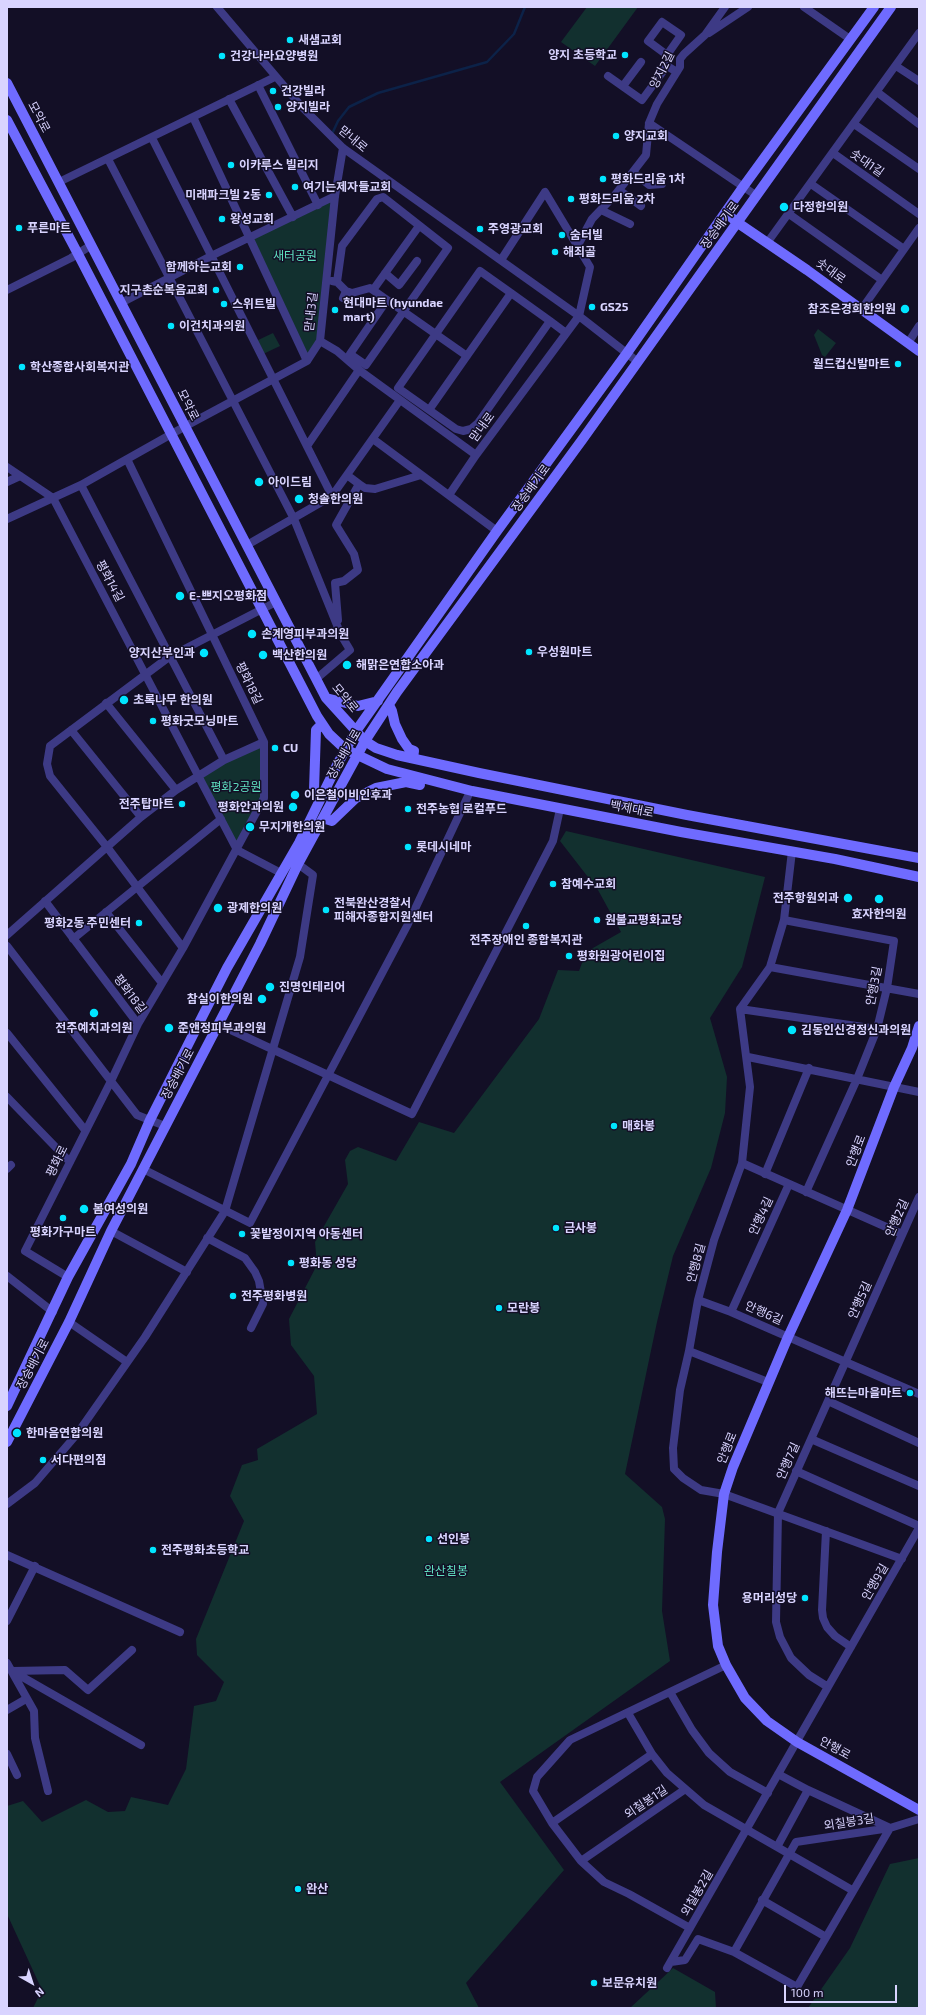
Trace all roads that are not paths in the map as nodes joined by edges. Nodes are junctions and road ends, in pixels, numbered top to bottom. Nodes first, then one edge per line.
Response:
1 (217, 7) edge
2 (725, 7) edge
3 (748, 7) edge
4 (804, 7) edge
5 (874, 7) edge
6 (891, 7) edge
7 (705, 35) junction
8 (919, 35) edge
9 (850, 39) junction
10 (673, 47) dead end
11 (684, 54) junction
12 (641, 62) dead end
13 (896, 66) junction
14 (677, 72) junction
15 (608, 76) dead end
16 (275, 77) junction
17 (919, 81) edge
18 (7, 83) edge
19 (258, 85) junction
20 (623, 86) junction
21 (877, 92) junction
22 (229, 99) junction
23 (193, 118) junction
24 (7, 120) edge
25 (649, 123) junction
26 (854, 124) junction
27 (919, 124) edge
28 (152, 138) junction
29 (343, 148) junction
30 (833, 153) junction
31 (108, 159) junction
32 (919, 169) edge
33 (633, 172) junction
34 (59, 182) junction
35 (662, 184) dead end
36 (811, 184) junction
37 (743, 187) junction
38 (619, 190) junction
39 (335, 196) junction
40 (757, 196) junction
41 (318, 205) junction
42 (641, 206) dead end
43 (601, 210) junction
44 (726, 213) junction
45 (789, 214) junction
46 (919, 214) edge
47 (293, 217) junction
48 (738, 223) junction
49 (630, 224) dead end
50 (419, 226) junction
51 (919, 228) edge
52 (249, 238) junction
53 (767, 243) junction
54 (578, 245) junction
55 (90, 246) junction
56 (904, 249) junction
57 (78, 254) junction
58 (211, 256) junction
59 (501, 260) junction
60 (416, 261) dead end
61 (385, 273) junction
62 (170, 278) junction
63 (882, 280) junction
64 (326, 281) junction
65 (336, 282) junction
66 (7, 290) edge
67 (373, 290) junction
68 (511, 293) junction
69 (387, 300) junction
70 (121, 303) junction
71 (861, 310) junction
72 (404, 312) junction
73 (579, 316) junction
74 (550, 321) junction
75 (919, 326) edge
76 (566, 333) junction
77 (436, 334) junction
78 (320, 341) junction
79 (908, 343) junction
80 (919, 351) edge
81 (626, 353) junction
82 (467, 356) junction
83 (307, 362) junction
84 (638, 362) junction
85 (359, 370) junction
86 (273, 380) junction
87 (400, 400) junction
88 (232, 401) junction
89 (429, 410) junction
90 (184, 427) junction
91 (171, 434) junction
92 (373, 439) junction
93 (307, 446) junction
94 (476, 455) junction
95 (128, 459) junction
96 (7, 466) edge
97 (347, 475) junction
98 (421, 475) junction
99 (20, 476) junction
100 (7, 482) edge
101 (359, 484) junction
102 (81, 485) junction
103 (449, 495) junction
104 (332, 496) junction
105 (52, 498) junction
106 (7, 519) edge
107 (294, 519) junction
108 (497, 531) junction
109 (247, 545) junction
110 (276, 602) junction
111 (262, 609) junction
112 (339, 629) junction
113 (212, 634) junction
114 (169, 657) junction
115 (145, 675) junction
116 (316, 679) junction
117 (326, 698) junction
118 (378, 701) junction
119 (106, 703) junction
120 (388, 705) junction
121 (322, 724) junction
122 (71, 730) junction
123 (356, 731) junction
124 (365, 741) junction
125 (264, 742) junction
126 (345, 749) junction
127 (357, 756) junction
128 (413, 758) junction
129 (224, 760) junction
130 (199, 776) junction
131 (176, 790) junction
132 (495, 795) junction
133 (321, 796) junction
134 (468, 796) junction
135 (560, 809) junction
136 (140, 817) junction
137 (323, 818) junction
138 (221, 819) junction
139 (107, 847) junction
140 (237, 850) junction
141 (792, 851) junction
142 (919, 858) edge
143 (298, 864) junction
144 (281, 874) junction
145 (919, 877) edge
146 (137, 887) junction
147 (45, 901) junction
148 (106, 912) junction
149 (784, 920) junction
150 (7, 934) edge
151 (73, 939) junction
152 (7, 946) edge
153 (183, 948) junction
154 (770, 967) junction
155 (162, 982) junction
156 (887, 988) junction
157 (919, 994) edge
158 (740, 1009) junction
159 (138, 1024) junction
160 (218, 1024) junction
161 (919, 1026) edge
162 (877, 1029) junction
163 (7, 1033) edge
164 (271, 1050) junction
165 (748, 1057) junction
166 (809, 1068) junction
167 (329, 1076) junction
168 (857, 1079) junction
169 (111, 1081) junction
170 (894, 1087) junction
171 (919, 1092) edge
172 (8, 1101) edge
173 (150, 1120) junction
174 (165, 1126) junction
175 (85, 1130) junction
176 (70, 1162) junction
177 (742, 1163) junction
178 (143, 1169) junction
179 (765, 1174) junction
180 (789, 1184) junction
181 (806, 1192) junction
182 (919, 1197) edge
183 (847, 1210) junction
184 (225, 1211) junction
185 (111, 1231) junction
186 (902, 1234) junction
187 (207, 1238) junction
188 (896, 1248) joint
189 (756, 1257) joint
190 (187, 1272) junction
191 (7, 1276) edge
192 (68, 1277) junction
193 (698, 1300) junction
194 (53, 1312) junction
195 (731, 1312) junction
196 (69, 1322) junction
197 (251, 1328) dead end
198 (788, 1337) junction
199 (689, 1351) junction
200 (127, 1362) junction
201 (845, 1362) junction
202 (768, 1382) junction
203 (919, 1394) edge
204 (828, 1401) junction
205 (7, 1406) edge
206 (819, 1420) joint
207 (811, 1439) junction
208 (7, 1442) edge
209 (919, 1443) edge
210 (796, 1471) junction
211 (919, 1486) edge
212 (724, 1494) junction
213 (7, 1504) edge
214 (778, 1513) junction
215 (919, 1527) edge
216 (826, 1530) junction
217 (7, 1555) edge
218 (902, 1559) junction
219 (35, 1566) junction
220 (7, 1621) edge
221 (180, 1632) dead end
222 (851, 1647) junction
223 (132, 1650) dead end
224 (7, 1663) edge
225 (726, 1665) junction
226 (12, 1671) junction
227 (828, 1688) junction
228 (670, 1692) junction
229 (26, 1699) junction
230 (7, 1710) edge
231 (628, 1713) junction
232 (797, 1742) junction
233 (141, 1745) dead end
234 (7, 1754) edge
235 (652, 1754) junction
236 (778, 1774) junction
237 (17, 1775) dead end
238 (684, 1790) junction
239 (808, 1790) junction
240 (48, 1791) dead end
241 (768, 1793) junction
242 (919, 1810) edge
243 (919, 1819) edge
244 (552, 1823) junction
245 (890, 1828) junction
246 (747, 1830) junction
247 (777, 1847) junction
248 (789, 1854) junction
249 (581, 1861) junction
250 (852, 1890) junction
251 (762, 1900) junction
252 (690, 1928) junction
253 (826, 1937) junction
254 (734, 1952) junction

1 - 16 street, 맏내로
2 - 7 street, 양지2길
3 - 7 street, 양지2길
4 - 9 street
5 - 9 street, 장승배기로
6 - 40 street, 장승배기로
7 - 11 street, 양지2길
8 - 13 street, 솟대1길
9 - 37 street, 장승배기로
10 - 11 street
11 - 14 street, 양지2길
12 - 20 street
13 - 17 street
13 - 21 street, 솟대1길
14 - 20 street
14 - 25 street, 양지2길
15 - 20 street
16 - 19 street
16 - 29 street, 맏내로
18 - 34 street, 모악로
19 - 22 street
19 - 41 street
21 - 26 street, 솟대1길
21 - 27 street
22 - 23 street
22 - 47 street
23 - 28 street
23 - 52 street
24 - 57 street
25 - 33 street
25 - 37 street, 장승배기로
26 - 30 street, 솟대1길
26 - 32 street, 솟대1길
28 - 31 street
28 - 58 street
29 - 39 street, 맏내3길
29 - 59 street, 맏내로
30 - 36 street, 솟대1길
30 - 46 street, 솟대1길
31 - 34 street
31 - 62 street
33 - 35 street
33 - 38 street
34 - 55 street, 모악로
36 - 45 street, 솟대1길
36 - 56 street
37 - 40 street, 장승배기로
37 - 44 street, 장승배기로
38 - 42 street
38 - 43 street
39 - 41 street
39 - 64 street, 맏내3길
40 - 48 street, 장승배기로
41 - 47 street
43 - 49 street
43 - 54 street
44 - 48 street, 솟대로
44 - 81 street, 장승배기로
45 - 53 street, 솟대1길
45 - 63 street
47 - 52 street
48 - 53 street, 솟대로
48 - 84 street, 장승배기로
50 - 61 street
50 - 65 street
50 - 72 street
51 - 56 street
52 - 58 street
52 - 83 street
53 - 71 street, 솟대로
54 - 59 street, 맏내로
54 - 73 street, 맏내로
55 - 57 street
55 - 70 street, 모악로
56 - 63 street
57 - 66 street
57 - 91 street
58 - 62 street
58 - 86 street
59 - 73 street, 맏내로
60 - 61 street
61 - 67 street
62 - 70 street
62 - 88 street
63 - 71 street
64 - 65 street
64 - 78 street, 맏내3길
65 - 67 street
67 - 69 street
68 - 74 street
68 - 77 street
68 - 82 street
69 - 72 street
69 - 72 street
70 - 90 street, 모악로
71 - 79 street, 솟대로
72 - 77 street
73 - 76 street, 맏내로
73 - 81 street, 맏내로
74 - 76 street
74 - 89 street
75 - 79 street
76 - 94 street, 맏내로
77 - 82 street
77 - 89 street
78 - 83 street, 맏내3길
78 - 85 street
79 - 80 street, 솟대로
81 - 84 street, 맏내로
81 - 108 street, 장승배기로
82 - 89 street
83 - 86 street
84 - 120 street, 장승배기로
85 - 87 street
85 - 93 street
86 - 88 street
86 - 93 street
87 - 92 street
87 - 94 street
88 - 90 street
88 - 107 street
90 - 91 street
90 - 109 street, 모악로
91 - 95 street
91 - 111 street
92 - 97 street
92 - 98 street
93 - 104 street
94 - 103 street, 맏내로
95 - 102 street
95 - 113 street
96 - 99 street
97 - 101 street
97 - 104 street
98 - 101 street
98 - 103 street
99 - 100 street
99 - 105 street
101 - 112 street
102 - 105 street
102 - 114 street, 평화14길
103 - 108 street
104 - 107 street
105 - 106 street
105 - 115 street, 평화14길
107 - 109 street
107 - 112 street
108 - 118 street, 장승배기로
109 - 110 street, 모악로
110 - 111 street
110 - 116 street, 모악로
111 - 113 street
111 - 121 street
112 - 116 street
113 - 114 street
113 - 125 street, 평화18길
114 - 115 street
114 - 129 street
115 - 119 street
115 - 130 street
116 - 117 street, 모악로
117 - 118 street
117 - 123 street, 모악로
118 - 123 street, 장승배기로
119 - 122 street
119 - 131 street
120 - 124 street, 장승배기로
120 - 128 street
121 - 126 street
121 - 133 street
122 - 136 street
122 - 139 street
123 - 124 street, 백제대로
123 - 126 street, 장승배기로
124 - 127 street, 장승배기로
124 - 128 street, 백제대로
125 - 129 street
125 - 140 street, 평화18길
126 - 127 street, 백제대로
126 - 133 street, 장승배기로
127 - 132 street, 백제대로
127 - 137 street, 장승배기로
128 - 142 street, 백제대로
129 - 130 street
130 - 131 street
130 - 138 street
131 - 136 street
132 - 134 street
132 - 135 street, 백제대로
133 - 144 street, 장승배기로
134 - 137 street
134 - 167 street
135 - 141 street, 백제대로
135 - 167 street
136 - 139 street
137 - 143 street, 장승배기로
138 - 140 street
138 - 146 street
139 - 146 street
139 - 147 street
140 - 144 street
140 - 153 street, 평화18길
141 - 145 street, 백제대로
141 - 149 street
143 - 160 street, 장승배기로
143 - 164 street
144 - 173 street, 장승배기로
146 - 148 street
146 - 153 street
147 - 150 street
147 - 151 street, 평화18길
148 - 151 street
148 - 155 street
149 - 154 street
149 - 156 street, 안행3길
151 - 159 street, 평화18길
152 - 169 street
153 - 155 street, 평화18길
154 - 156 street
154 - 158 street
155 - 159 street, 평화18길
156 - 157 street
156 - 162 street, 안행3길
158 - 162 street
158 - 165 street, 안행8길
159 - 169 street, 평화로
160 - 164 street
160 - 174 street, 장승배기로
161 - 170 street, 안행로
162 - 168 street, 안행3길
163 - 175 street
164 - 167 street
164 - 184 street
165 - 166 street
165 - 177 street, 안행8길
166 - 168 street
166 - 179 street
167 - 184 street
168 - 170 street
168 - 181 street, 안행3길
169 - 173 street
169 - 175 street, 평화로
170 - 171 street
170 - 183 street, 안행로
172 - 176 street
173 - 174 street
173 - 192 street, 장승배기로
174 - 178 street, 장승배기로
175 - 176 street, 평화로
176 - 192 street, 평화로
177 - 179 street
177 - 193 street, 안행8길
178 - 184 street
178 - 185 street, 장승배기로
179 - 180 street
180 - 181 street
180 - 189 street, 안행4길
181 - 183 street
182 - 186 street, 안행2길
183 - 186 street
183 - 198 street, 안행로
184 - 187 street
185 - 190 street
185 - 196 street, 장승배기로
186 - 188 street, 안행2길
187 - 190 street
187 - 197 street
188 - 201 street, 안행5길
189 - 195 street, 안행6길
190 - 200 street
191 - 194 street
192 - 194 street, 장승배기로
193 - 195 street, 안행6길
193 - 199 street, 안행8길
194 - 205 street, 장승배기로
195 - 198 street, 안행6길
196 - 200 street
196 - 208 street, 장승배기로
198 - 201 street
198 - 202 street, 안행로
199 - 202 street
199 - 212 street, 안행8길
200 - 213 street
201 - 203 street
201 - 204 street, 안행5길
202 - 212 street, 안행로
204 - 206 street, 안행5길
204 - 209 street
206 - 207 street, 안행7길
207 - 210 street, 안행7길
207 - 211 street
210 - 214 street, 안행7길
210 - 215 street, 안행9길
212 - 214 street
212 - 225 street, 안행로
214 - 216 street
214 - 227 street, 안행7길
215 - 218 street, 안행9길
216 - 218 street
216 - 222 street
217 - 219 street
218 - 222 street, 안행9길
219 - 220 street
219 - 221 street
222 - 227 street, 안행9길
223 - 226 street
224 - 226 street
225 - 228 street
225 - 232 street, 안행로
226 - 229 street
226 - 233 street
227 - 232 street, 안행9길
228 - 231 street
228 - 241 street
229 - 230 street
229 - 240 street
231 - 235 street, 외칠봉1길
231 - 244 street
232 - 236 street, 외칠봉2길
232 - 242 street, 안행로
234 - 237 street
235 - 238 street, 외칠봉1길
235 - 244 street
236 - 239 street
236 - 241 street, 외칠봉2길
238 - 246 street
238 - 249 street, 외칠봉1길
239 - 245 street
239 - 247 street
241 - 246 street, 외칠봉2길
243 - 245 street, 외칠봉3길
244 - 249 street
245 - 248 street, 외칠봉3길
245 - 250 street
246 - 247 street
246 - 252 street, 외칠봉2길
247 - 248 street
248 - 250 street
248 - 251 street, 외칠봉3길
249 - 252 street
250 - 253 street
251 - 253 street
251 - 254 street, 외칠봉3길
252 - 254 street, 외칠봉2길
253 - 254 street

